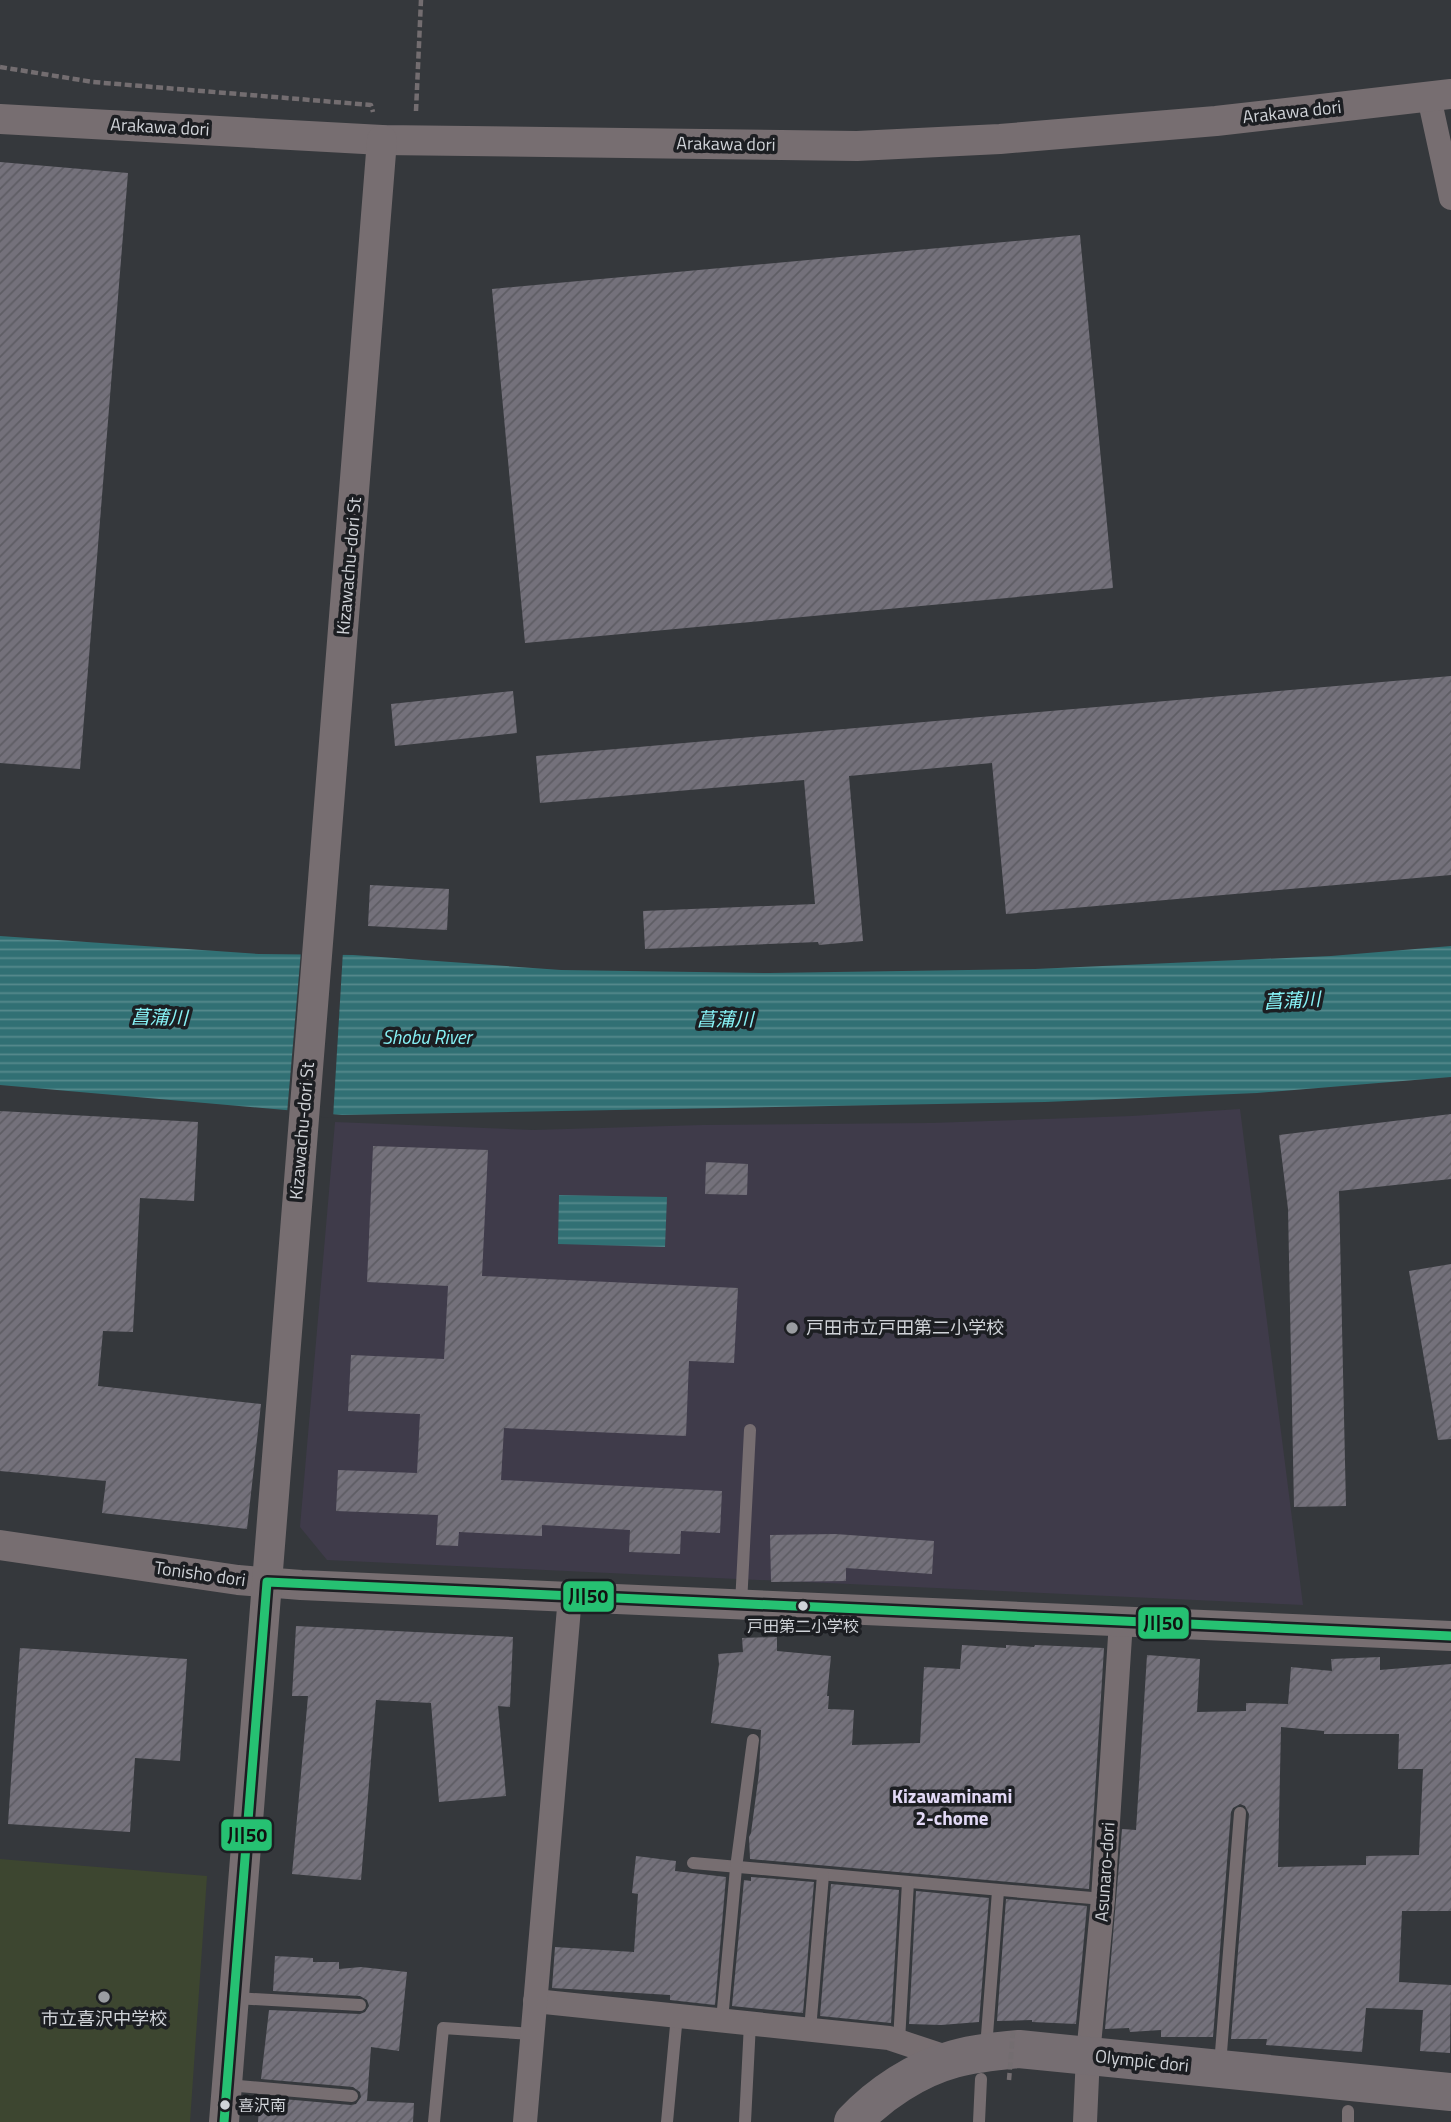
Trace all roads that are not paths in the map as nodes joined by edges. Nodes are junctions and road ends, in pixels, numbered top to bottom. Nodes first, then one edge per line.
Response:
1 (1440, 96) edge
2 (0, 119) edge
3 (382, 140) junction
4 (1451, 198) edge
5 (750, 1430) dead end
6 (0, 1545) edge
7 (267, 1583) junction
8 (570, 1596) junction
9 (741, 1604) junction
10 (1121, 1621) junction
11 (1451, 1636) edge
12 (753, 1740) dead end
13 (1240, 1813) dead end
14 (693, 1863) dead end
15 (736, 1868) junction
16 (823, 1875) junction
17 (908, 1882) junction
18 (998, 1891) junction
19 (1103, 1899) junction
20 (234, 1998) junction
21 (535, 2001) junction
22 (360, 2005) dead end
23 (677, 2015) junction
24 (722, 2020) junction
25 (750, 2023) junction
26 (810, 2030) junction
27 (532, 2034) junction
28 (899, 2041) junction
29 (1088, 2055) junction
30 (988, 2061) junction
31 (1220, 2069) junction
32 (227, 2085) junction
33 (1451, 2092) edge
34 (352, 2096) dead end
35 (224, 2122) edge
36 (434, 2122) edge
37 (525, 2122) edge
38 (667, 2122) edge
39 (745, 2122) edge
40 (853, 2122) edge
41 (979, 2122) edge
42 (1085, 2122) edge

1 - 3 street, Arakawa dori
1 - 4 street
2 - 3 street, Arakawa dori
3 - 7 street, Kizawachu-dori St
5 - 9 lane
6 - 7 street, Tonisho dori
7 - 8 street, Tonisho dori
7 - 20 street, Kizawachu-dori St
8 - 9 street, Tonisho dori
8 - 21 street
9 - 10 street, Tonisho dori
10 - 11 street, Tonisho dori
10 - 19 street, Asunaro-dori
12 - 15 lane
13 - 31 lane
14 - 15 lane
15 - 16 lane
15 - 24 lane
16 - 17 lane
16 - 26 lane
17 - 18 lane
17 - 28 lane
18 - 19 lane
18 - 30 lane
19 - 29 street, Asunaro-dori
20 - 22 lane
20 - 32 street, Kizawachu-dori St
21 - 23 street
21 - 27 street
23 - 24 street
23 - 38 lane
24 - 25 street
25 - 26 street
25 - 39 lane
26 - 28 street
27 - 36 lane
27 - 37 street
28 - 30 street
29 - 30 main road, Olympic dori
29 - 31 main road, Olympic dori
29 - 42 street, Asunaro-dori
30 - 40 main road, Olympic dori
30 - 41 lane
31 - 33 main road, Olympic dori
32 - 34 lane
32 - 35 street, Kizawachu-dori St

